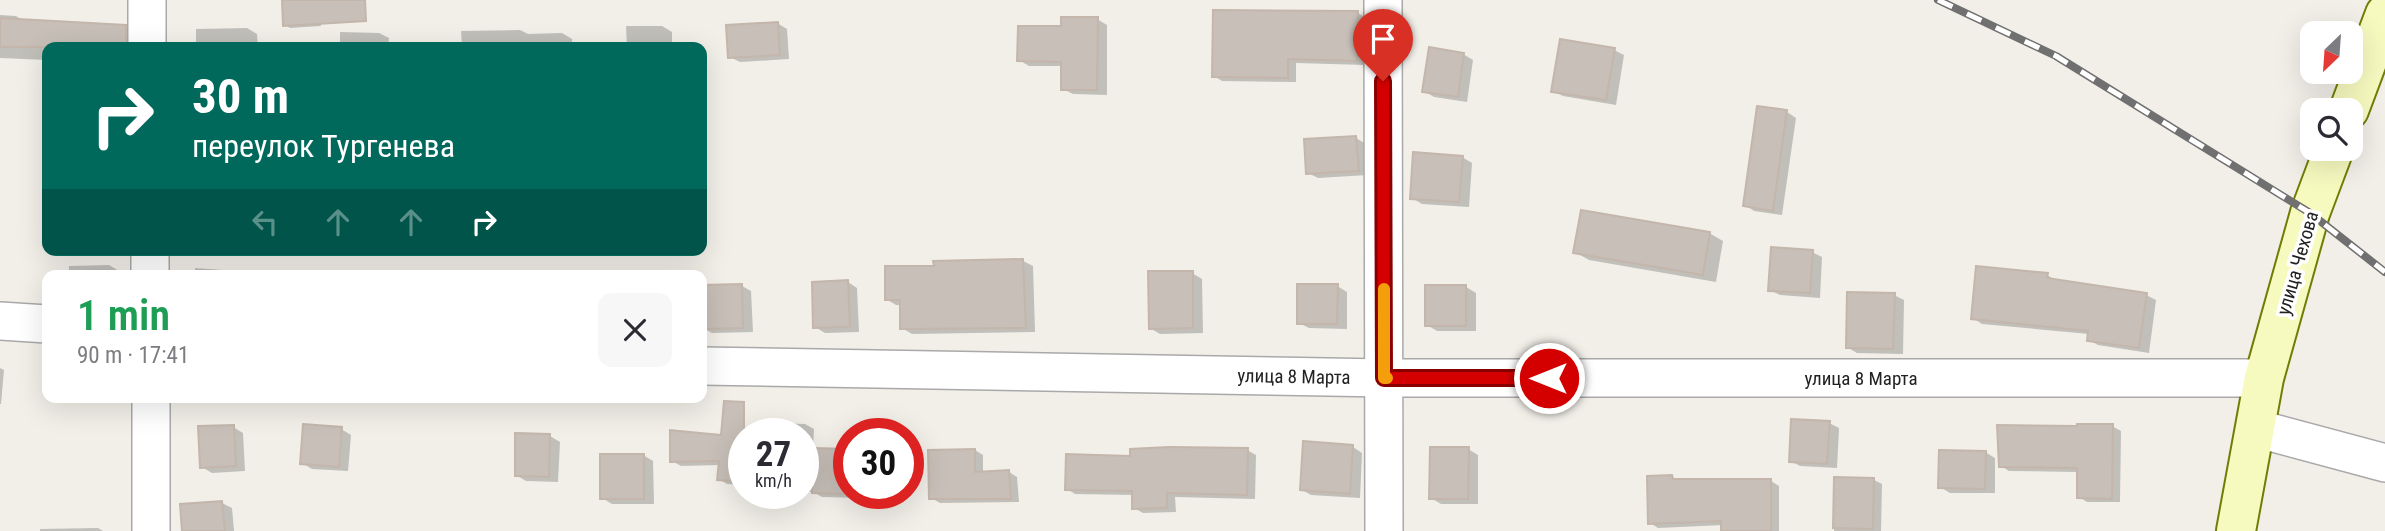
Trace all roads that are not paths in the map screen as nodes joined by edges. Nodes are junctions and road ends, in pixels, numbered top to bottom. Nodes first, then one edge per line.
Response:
1 (147, 0) edge
2 (1383, 0) edge
3 (2369, 0) edge
4 (2385, 7) edge
5 (2385, 14) edge
6 (147, 42) edge
7 (2354, 98) edge
8 (2330, 161) edge
9 (0, 321) edge
10 (42, 324) edge
11 (707, 366) edge
12 (1384, 378) junction
13 (2264, 379) junction
14 (150, 403) edge
15 (2255, 428) junction
16 (2385, 463) edge
17 (151, 531) edge
18 (1384, 531) edge
19 (2236, 531) edge

1 - 6 street
2 - 12 street
3 - 4 street
5 - 7 street
8 - 13 street, улица Чехова
9 - 10 street
11 - 12 street, улица 8 Марта
12 - 13 street, улица 8 Марта
12 - 18 street
13 - 15 street, улица Чехова
14 - 17 street
15 - 16 street
15 - 19 street, улица Чехова

